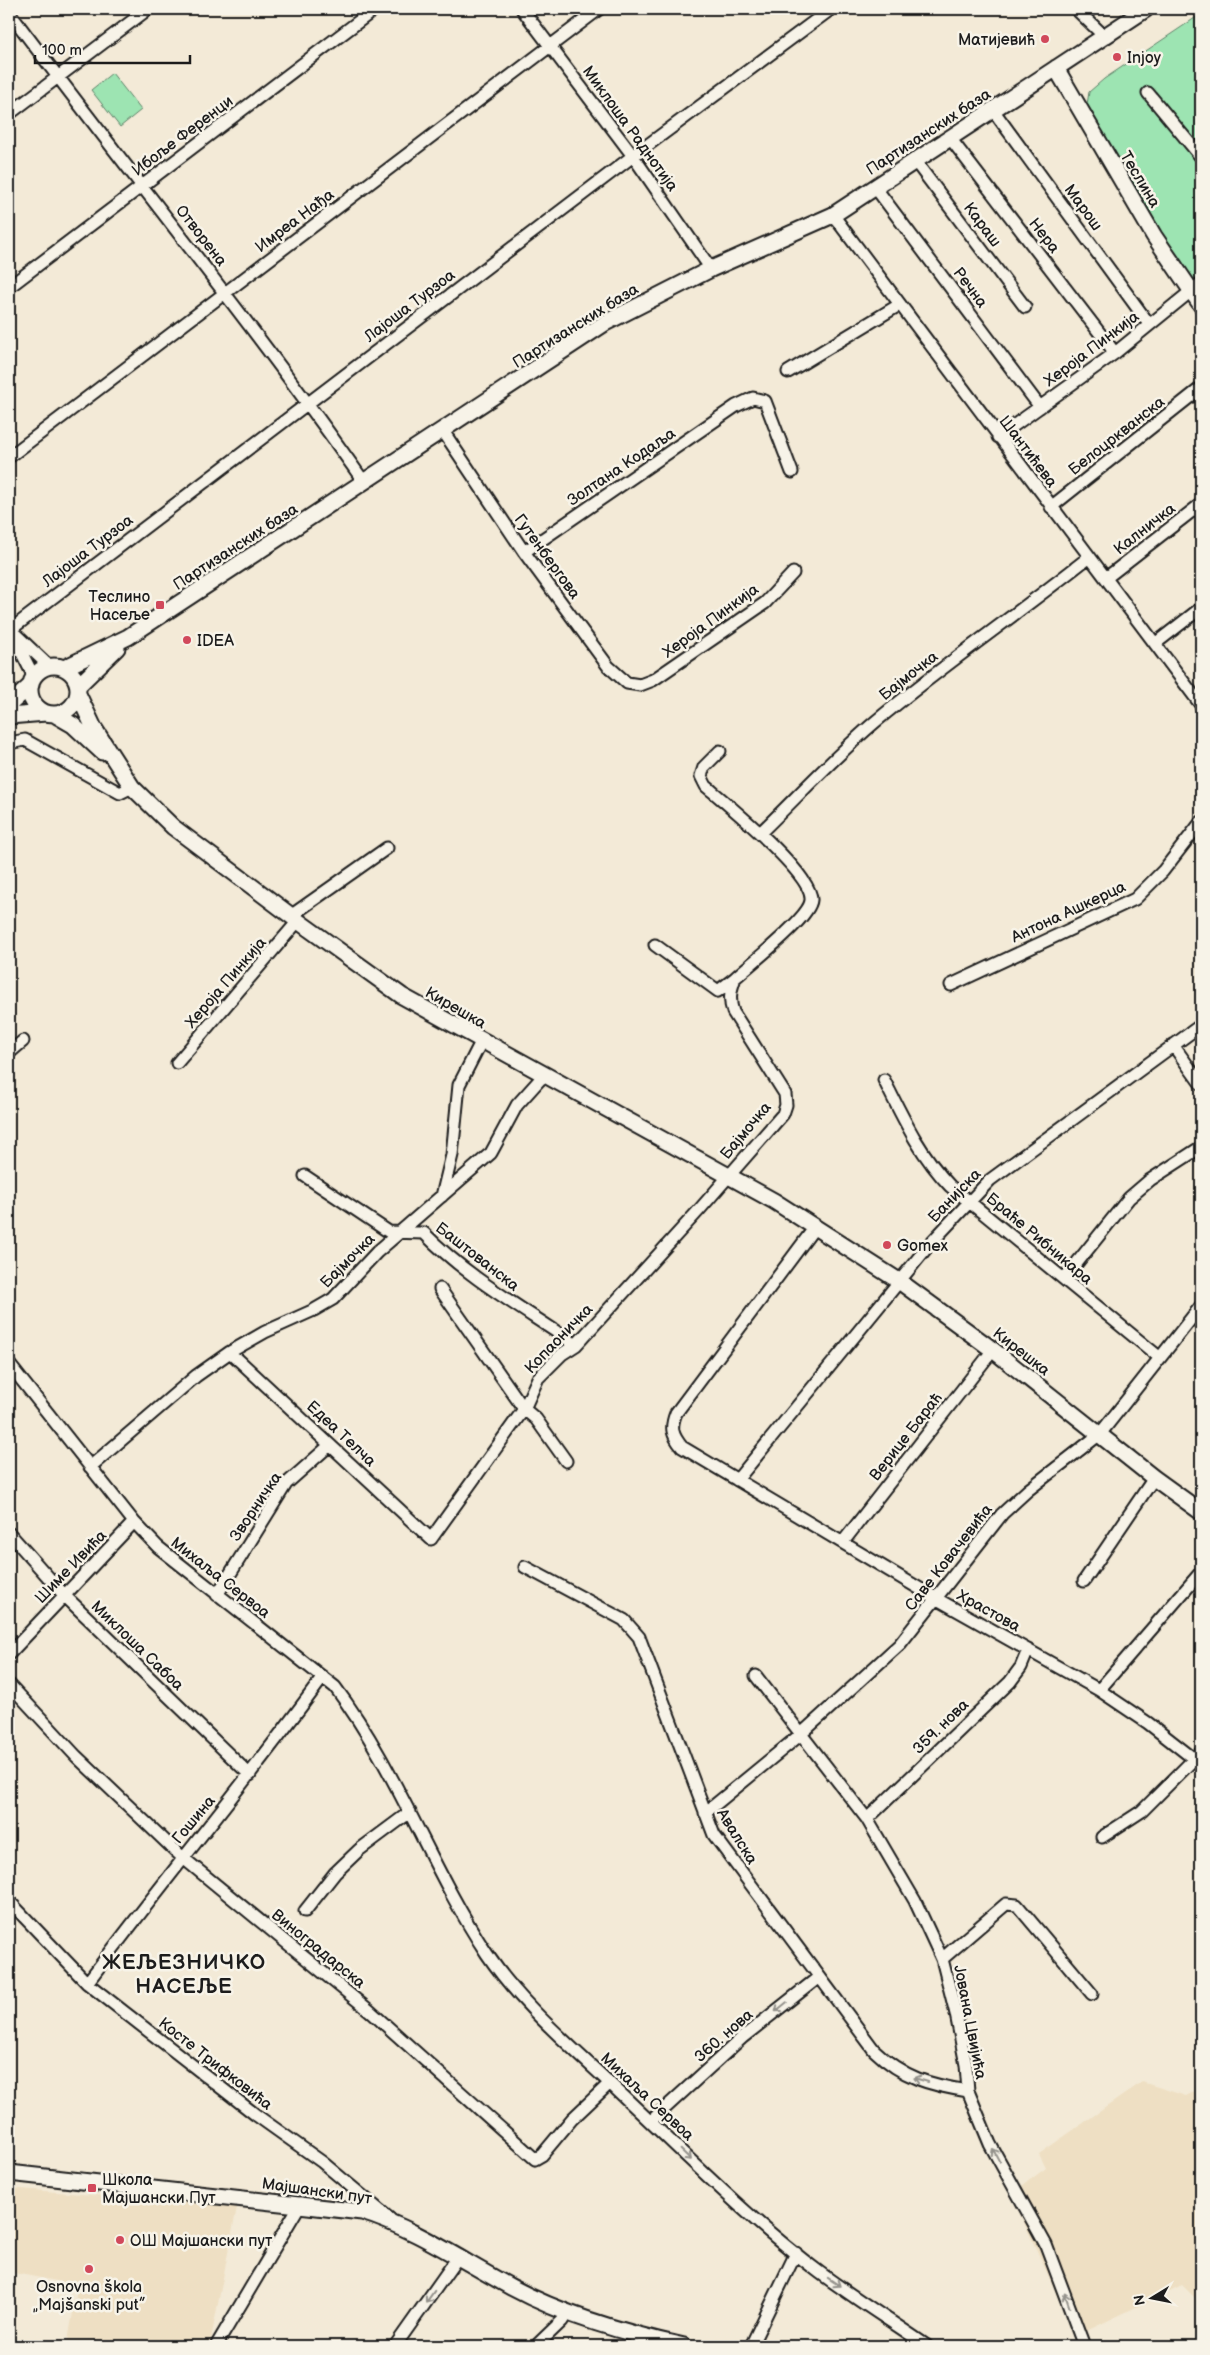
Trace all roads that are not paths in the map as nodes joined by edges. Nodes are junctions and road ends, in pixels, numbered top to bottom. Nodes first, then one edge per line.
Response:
1 (148, 9) edge
2 (375, 9) edge
3 (522, 9) edge
4 (599, 9) edge
5 (831, 9) edge
6 (1076, 9) edge
7 (1146, 9) edge
8 (9, 12) edge
9 (1104, 36) junction
10 (551, 45) junction
11 (1056, 68) junction
12 (57, 77) junction
13 (1148, 93) dead end
14 (993, 110) junction
15 (9, 114) edge
16 (950, 138) junction
17 (633, 156) junction
18 (1201, 157) edge
19 (915, 161) junction
20 (143, 185) junction
21 (875, 187) junction
22 (833, 215) junction
23 (711, 269) junction
24 (9, 287) edge
25 (1196, 287) edge
26 (226, 292) junction
27 (900, 305) junction
28 (1201, 305) edge
29 (1025, 307) dead end
30 (1150, 324) junction
31 (1115, 353) junction
32 (788, 372) dead end
33 (1201, 388) edge
34 (308, 402) junction
35 (1040, 407) junction
36 (443, 431) junction
37 (998, 437) junction
38 (9, 458) edge
39 (792, 472) dead end
40 (364, 482) junction
41 (1201, 504) edge
42 (1051, 507) junction
43 (524, 552) junction
44 (1089, 557) junction
45 (793, 573) dead end
46 (1106, 578) junction
47 (1201, 608) edge
48 (9, 629) edge
49 (128, 637) junction
50 (1156, 643) junction
51 (57, 667) junction
52 (32, 681) junction
53 (640, 685) joint
54 (78, 690) junction
55 (9, 704) edge
56 (1201, 705) edge
57 (50, 714) junction
58 (9, 716) edge
59 (9, 743) edge
60 (720, 751) dead end
61 (116, 764) junction
62 (132, 787) junction
63 (1201, 822) edge
64 (760, 833) junction
65 (387, 848) dead end
66 (295, 918) junction
67 (655, 945) dead end
68 (735, 978) junction
69 (951, 985) dead end
70 (718, 992) junction
71 (730, 1002) junction
72 (1201, 1025) edge
73 (23, 1041) dead end
74 (482, 1042) junction
75 (1173, 1045) junction
76 (9, 1053) edge
77 (177, 1063) dead end
78 (544, 1075) junction
79 (884, 1080) dead end
80 (1201, 1084) edge
81 (1201, 1147) edge
82 (728, 1175) junction
83 (305, 1176) dead end
84 (442, 1196) junction
85 (970, 1201) junction
86 (815, 1227) junction
87 (398, 1234) junction
88 (1064, 1279) junction
89 (899, 1281) junction
90 (440, 1289) dead end
91 (1201, 1306) edge
92 (576, 1345) junction
93 (993, 1350) junction
94 (230, 1352) junction
95 (1159, 1357) junction
96 (9, 1364) edge
97 (524, 1409) junction
98 (1100, 1434) junction
99 (330, 1445) junction
100 (566, 1461) dead end
101 (90, 1467) junction
102 (1154, 1478) junction
103 (737, 1480) junction
104 (1201, 1512) edge
105 (134, 1522) junction
106 (9, 1533) edge
107 (431, 1539) joint
108 (843, 1542) junction
109 (525, 1567) dead end
110 (1201, 1572) edge
111 (1084, 1581) dead end
112 (217, 1595) junction
113 (64, 1596) junction
114 (937, 1599) junction
115 (1028, 1650) junction
116 (9, 1654) edge
117 (756, 1676) dead end
118 (324, 1677) junction
119 (9, 1684) edge
120 (1099, 1690) junction
121 (800, 1735) junction
122 (1198, 1756) edge
123 (250, 1776) junction
124 (410, 1812) junction
125 (704, 1813) junction
126 (867, 1819) junction
127 (1102, 1837) dead end
128 (182, 1857) junction
129 (9, 1900) edge
130 (305, 1911) dead end
131 (942, 1959) junction
132 (819, 1977) junction
133 (87, 1983) junction
134 (1092, 1994) dead end
135 (610, 2083) junction
136 (968, 2091) junction
137 (651, 2122) junction
138 (9, 2173) edge
139 (301, 2203) junction
140 (392, 2221) junction
141 (796, 2253) junction
142 (458, 2257) junction
143 (567, 2312) junction
144 (216, 2346) edge
145 (395, 2346) edge
146 (536, 2346) edge
147 (684, 2346) edge
148 (751, 2346) edge
149 (927, 2346) edge
150 (1084, 2346) edge

1 - 12 street
2 - 20 street, Ибоље Ференци
3 - 10 street, Миклоша Раднотија
4 - 10 street, Имреа Нађа
5 - 17 street, Лајоша Турзоа
6 - 9 street
7 - 9 street, Партизанских база
8 - 12 street, Отворена
9 - 11 street, Партизанских база
10 - 17 street, Миклоша Раднотија
10 - 26 street, Имреа Нађа
11 - 14 street, Партизанских база
11 - 25 street, Теслина
12 - 15 street
12 - 20 street, Отворена
13 - 18 street
14 - 16 street, Партизанских база
14 - 30 street, Марош
16 - 19 street, Партизанских база
16 - 31 street, Нера
17 - 23 street, Миклоша Раднотија
17 - 34 street, Лајоша Турзоа
19 - 21 street, Партизанских база
19 - 29 street, Караш
20 - 24 street, Ибоље Ференци
20 - 26 street, Отворена
21 - 22 street, Партизанских база
21 - 35 street, Речна
22 - 23 street, Партизанских база
22 - 27 street, Шантићева
23 - 36 street, Партизанских база
25 - 28 street, Теслина
25 - 30 street, Хероја Пинкија
26 - 34 street, Отворена
26 - 38 street, Имреа Нађа
27 - 32 street
27 - 37 street, Шантићева
30 - 31 street, Хероја Пинкија
31 - 35 street, Хероја Пинкија
33 - 42 street, Белоцркванска
34 - 40 street, Отворена
34 - 48 street, Лајоша Турзоа
35 - 37 street, Хероја Пинкија
36 - 40 street, Партизанских база
36 - 43 street, Гутенбергова
37 - 42 street, Шантићева
39 - 43 street, Золтана Кодаља
40 - 49 street, Партизанских база
41 - 46 street, Калничка
42 - 44 street, Шантићева
43 - 53 street, Гутенбергова
44 - 46 street, Шантићева
44 - 64 street, Бајмочка
45 - 53 street, Хероја Пинкија
46 - 50 street, Шантићева
47 - 50 street
48 - 51 street
48 - 52 street
49 - 51 street, Партизанских база
49 - 54 street, Партизанских база
50 - 56 street, Шантићева
51 - 52 street
51 - 54 street
52 - 55 street
52 - 57 street
54 - 57 street
54 - 61 street, Кирешка
57 - 58 street
57 - 61 street, Кирешка
59 - 62 street
60 - 64 street
61 - 62 street, Кирешка
62 - 66 street, Кирешка
63 - 69 street, Антона Ашкерца
64 - 68 street
65 - 66 street, Хероја Пинкија
66 - 74 street, Кирешка
66 - 77 street, Хероја Пинкија
67 - 70 street, Бајмочка
68 - 70 street
68 - 71 street
70 - 71 street, Бајмочка
71 - 82 street, Бајмочка
72 - 75 street, Банијска
73 - 76 street
74 - 78 street, Кирешка
74 - 84 street
75 - 80 street
75 - 85 street, Банијска
78 - 82 street, Кирешка
78 - 84 street, Бајмочка
79 - 85 street, Браће Рибникара
81 - 88 street
82 - 86 street, Кирешка
82 - 92 street, Копаоничка
83 - 87 street, Баштованска
84 - 87 street, Бајмочка
85 - 88 street, Браће Рибникара
85 - 89 street, Банијска
86 - 89 street, Кирешка
86 - 103 street
87 - 92 street, Баштованска
87 - 94 street, Бајмочка
88 - 95 street, Браће Рибникара
89 - 93 street, Кирешка
89 - 103 street, Банијска
90 - 97 street
91 - 95 street, Саве Ковачевића
92 - 97 street, Копаоничка
93 - 98 street, Кирешка
93 - 108 street, Верице Бараћ
94 - 99 street, Едеа Телча
94 - 101 street, Бајмочка
95 - 98 street, Саве Ковачевића
96 - 101 street, Михаља Сервоа
97 - 100 street
97 - 107 street, Копаоничка
98 - 102 street, Кирешка
98 - 114 street, Саве Ковачевића
99 - 107 street, Едеа Телча
99 - 112 street, Зворничка
101 - 105 street, Михаља Сервоа
102 - 104 street, Кирешка
102 - 111 street
103 - 108 street, Храстова
105 - 112 street, Михаља Сервоа
105 - 113 street, Шиме Ивића
106 - 113 street, Миклоша Сабоа
108 - 114 street, Храстова
109 - 125 street, Авалска
110 - 120 street
112 - 118 street, Михаља Сервоа
113 - 116 street, Шиме Ивића
113 - 123 street, Миклоша Сабоа
114 - 115 street, Храстова
114 - 121 street, Саве Ковачевића
115 - 120 street, Храстова
115 - 126 street, 359. нова
117 - 121 street, Јована Цвијића
118 - 123 street, Гошина
118 - 124 street, Михаља Сервоа
119 - 128 street, Виноградарска
120 - 122 street, Храстова
121 - 125 street, Саве Ковачевића
121 - 126 street, Јована Цвијића
122 - 127 street, Храстова
123 - 128 street, Гошина
124 - 130 street
124 - 135 street, Михаља Сервоа
125 - 132 street, Авалска
126 - 131 street, Јована Цвијића
128 - 133 street, Гошина
128 - 135 street, Виноградарска
129 - 133 street, Косте Трифковића
131 - 134 street
131 - 136 street, Јована Цвијића
136 -> 132 street, Авалска
132 -> 137 street, 360. нова
133 - 140 street, Косте Трифковића
135 - 137 street, Михаља Сервоа
150 -> 136 street, Јована Цвијића
137 -> 141 street, Михаља Сервоа
138 - 139 street, Мајшански пут
139 - 140 street, Мајшански пут
139 - 144 street
140 - 142 street, Мајшански пут
141 - 148 street
141 -> 149 street, Михаља Сервоа
142 - 143 street, Мајшански пут
142 -> 145 street
143 - 146 street
143 - 147 street, Мајшански пут

